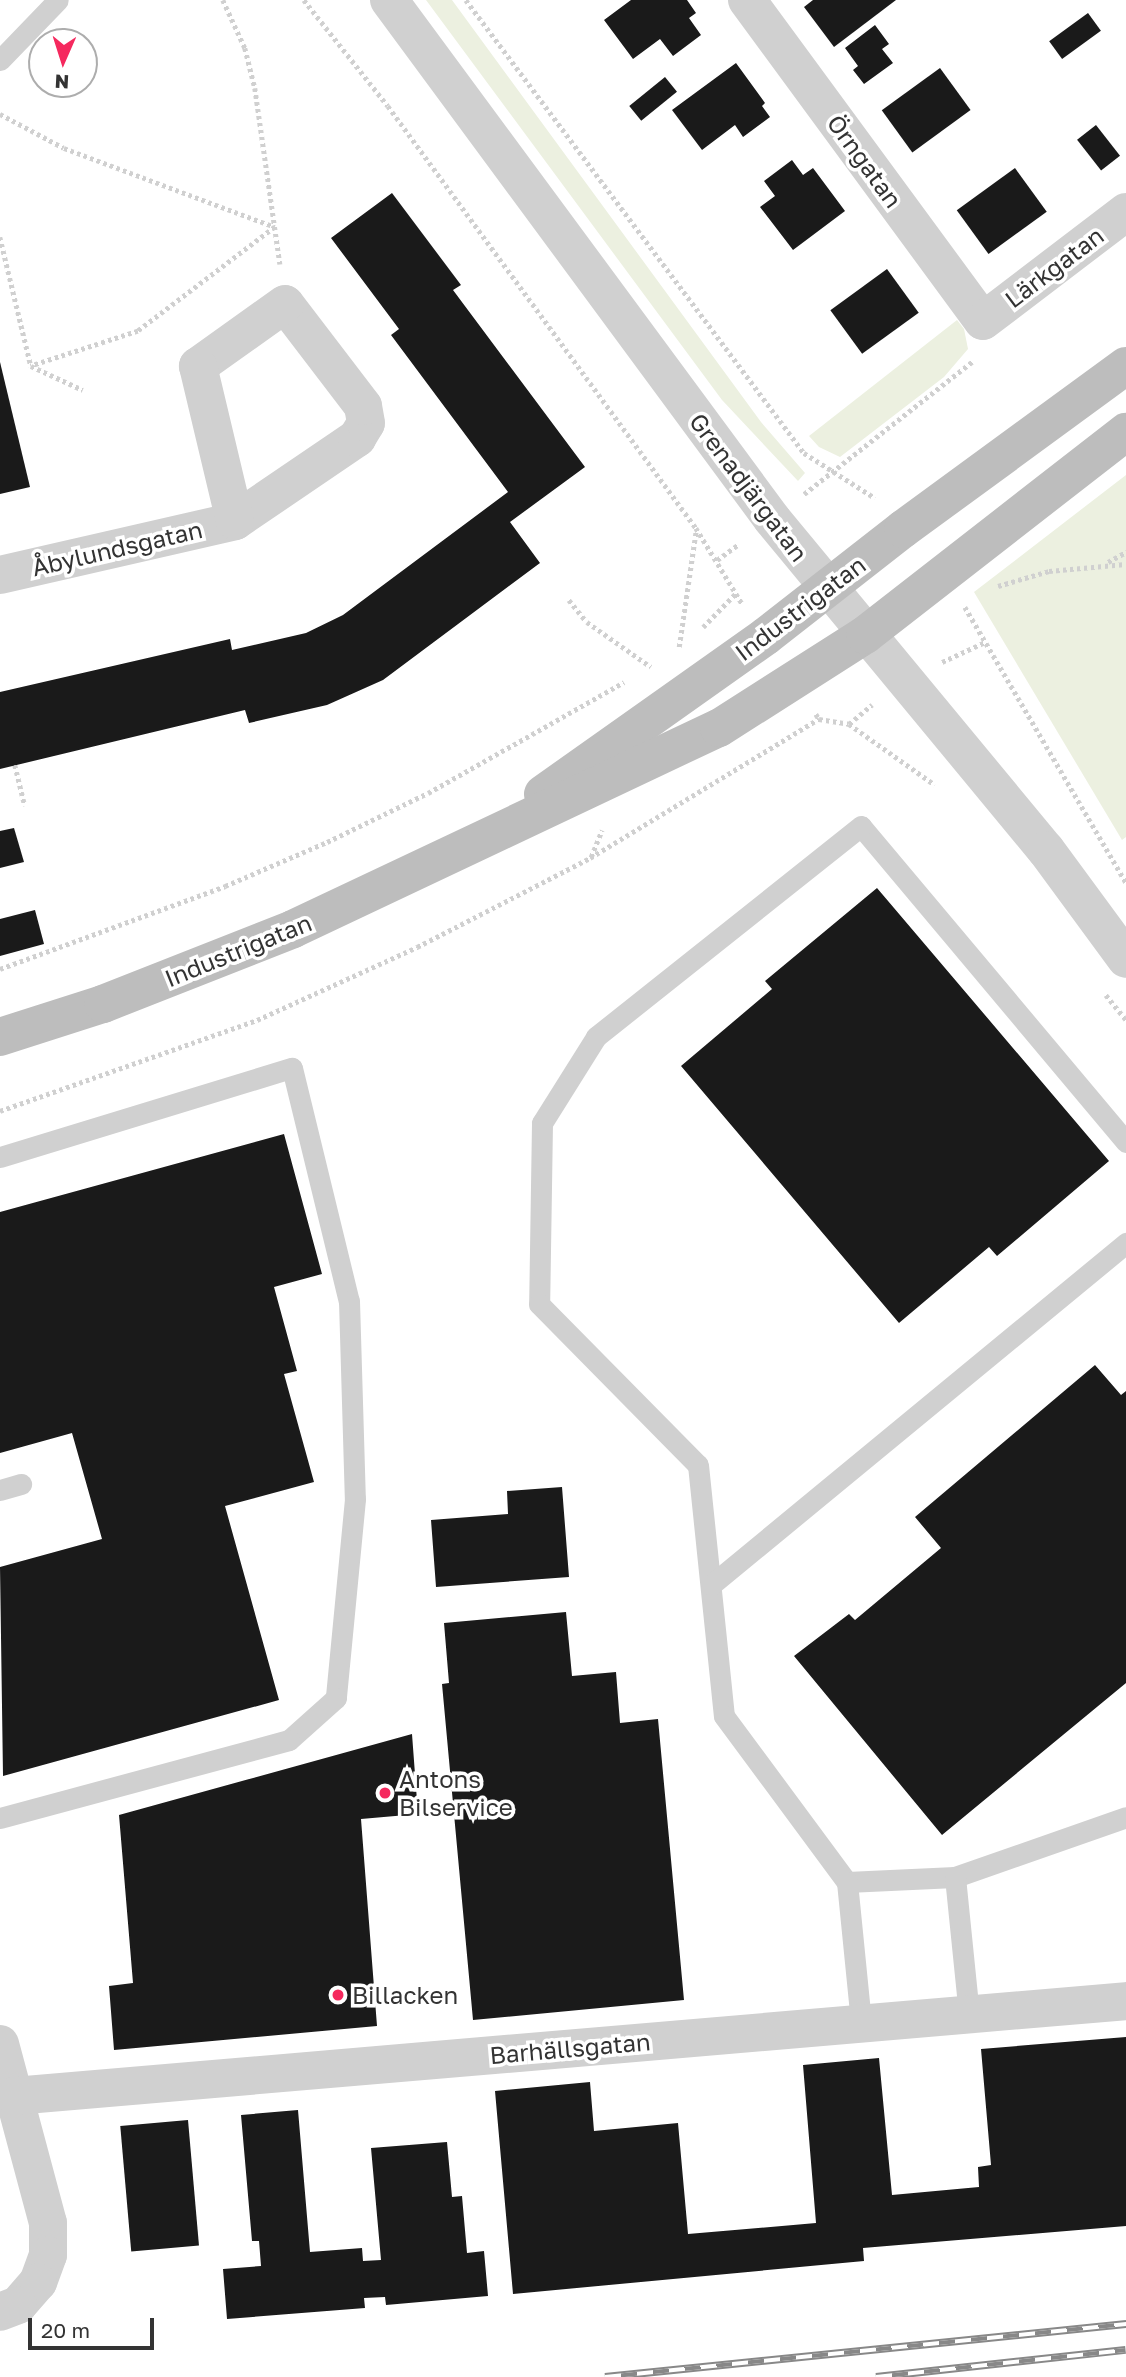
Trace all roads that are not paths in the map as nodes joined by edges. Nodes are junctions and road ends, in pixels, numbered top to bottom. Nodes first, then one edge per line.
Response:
1 (58, 0) edge
2 (389, 0) edge
3 (747, 0) edge
4 (0, 60) edge
5 (1126, 212) edge
6 (983, 321) joint
7 (1126, 366) edge
8 (1126, 432) edge
9 (235, 521) junction
10 (0, 575) edge
11 (827, 589) junction
12 (865, 635) junction
13 (470, 845) junction
14 (1126, 959) edge
15 (0, 1037) edge
16 (1126, 1142) edge
17 (0, 1157) edge
18 (1126, 1244) edge
19 (21, 1484) dead end
20 (0, 1490) edge
21 (711, 1586) junction
22 (0, 1818) edge
23 (1126, 1818) edge
24 (955, 1877) junction
25 (846, 1882) junction
26 (1126, 2001) edge
27 (969, 2014) junction
28 (860, 2023) junction
29 (0, 2044) edge
30 (15, 2096) junction
31 (0, 2312) edge

1 - 4 lane
2 - 11 street, Grenadjärgatan
3 - 6 street, Örngatan
5 - 6 street, Lärkgatan
7 - 11 main road, Industrigatan
8 - 12 main road, Industrigatan
9 - 9 street, Åbylundsgatan
9 - 10 street, Åbylundsgatan
11 - 12 street, Grenadjärgatan
11 - 13 main road, Industrigatan
12 - 13 main road, Industrigatan
12 - 14 street, Grenadjärgatan
13 - 15 main road, Industrigatan
16 - 21 lane
17 - 22 lane
18 - 21 lane
19 - 20 lane
21 - 25 lane
23 - 24 lane
24 - 25 lane
24 - 27 lane
25 - 28 lane
26 - 27 street, Barhällsgatan
27 - 28 street, Barhällsgatan
28 - 30 street, Barhällsgatan
29 - 30 street
30 - 31 street

